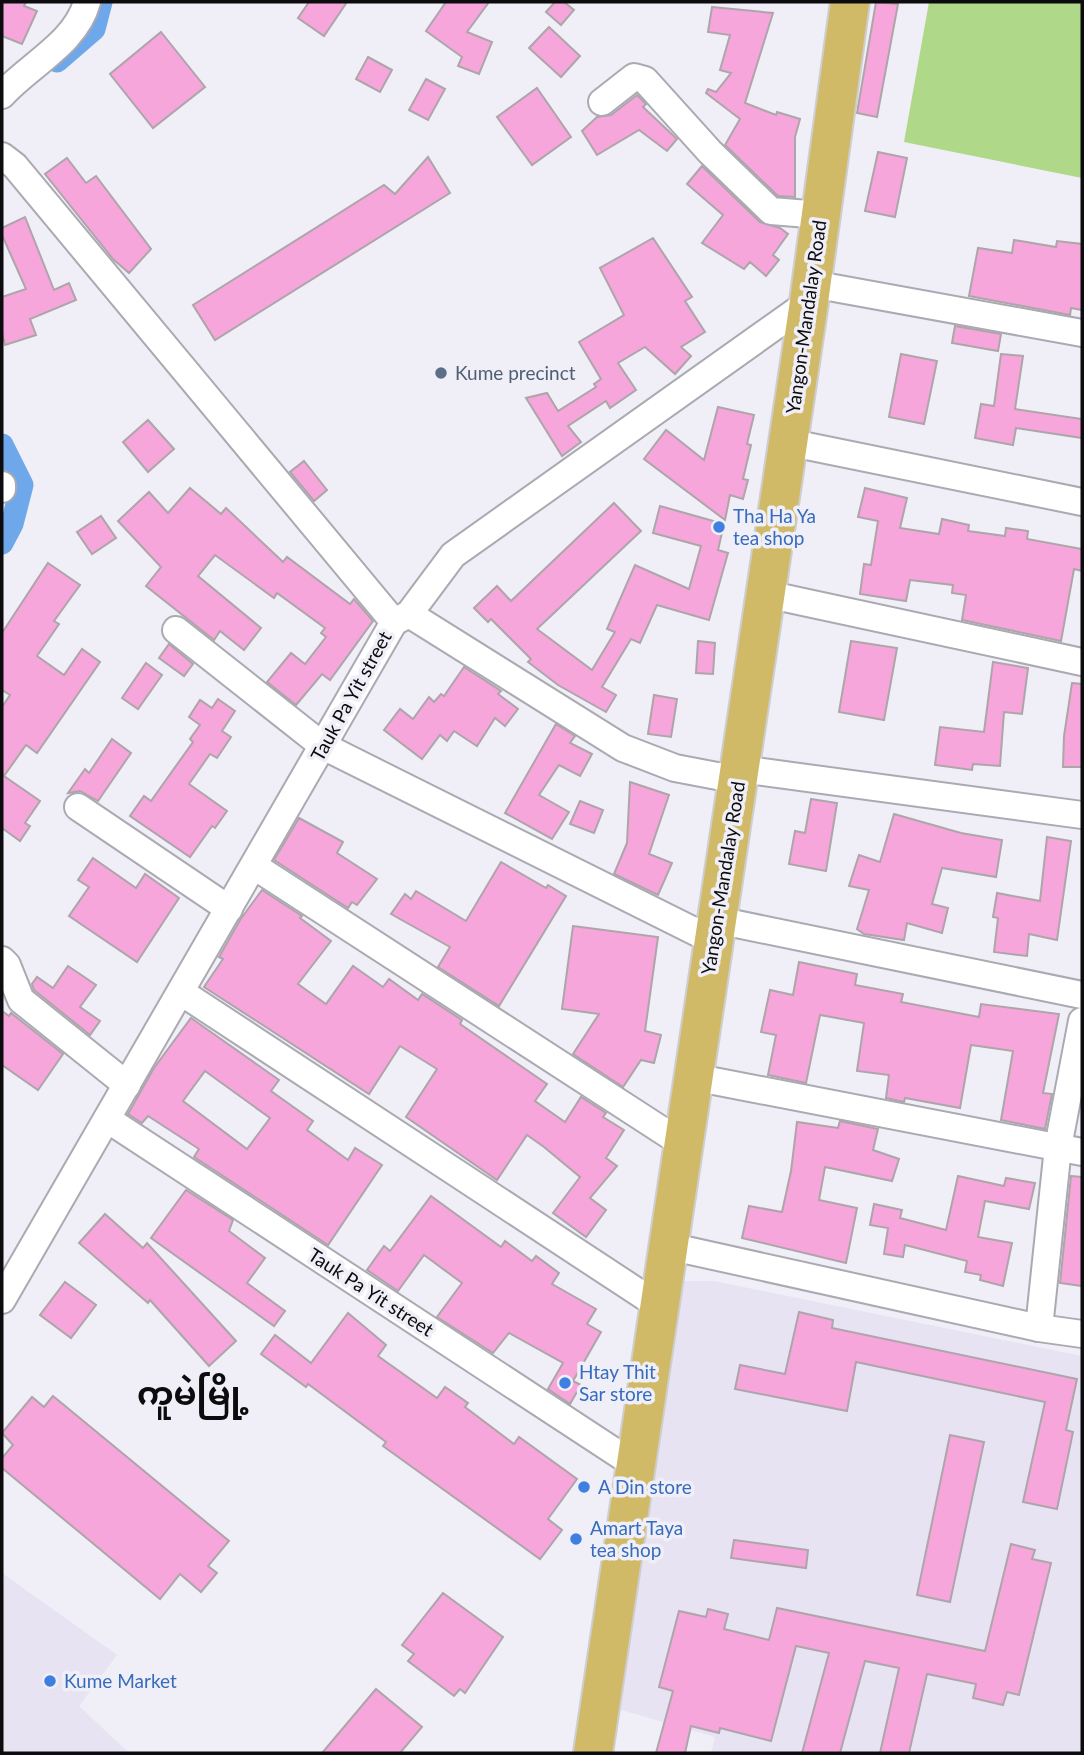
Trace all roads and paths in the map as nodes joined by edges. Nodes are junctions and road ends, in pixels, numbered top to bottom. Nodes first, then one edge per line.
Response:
1 (88, 2) edge
2 (850, 2) edge
3 (2, 95) edge
4 (602, 102) dead end
5 (8, 161) edge
6 (821, 215) junction
7 (811, 293) junction
8 (1082, 333) edge
9 (787, 442) junction
10 (1082, 502) edge
11 (766, 594) junction
12 (401, 618) junction
13 (176, 630) dead end
14 (1082, 662) edge
15 (323, 746) junction
16 (739, 774) junction
17 (78, 807) dead end
18 (1082, 815) edge
19 (254, 866) junction
20 (229, 909) junction
21 (715, 930) junction
22 (2, 960) edge
23 (181, 992) junction
24 (1082, 995) edge
25 (1082, 1021) edge
26 (693, 1077) junction
27 (127, 1085) junction
28 (107, 1119) junction
29 (683, 1144) junction
30 (1070, 1150) edge
31 (668, 1246) junction
32 (2, 1300) edge
33 (659, 1306) junction
34 (1039, 1328) junction
35 (1082, 1334) edge
36 (635, 1465) junction
37 (593, 1753) edge

1 - 3 street
2 - 6 highway, Yangon-Mandalay Road
4 - 6 street
5 - 12 street
6 - 7 highway, Yangon-Mandalay Road
7 - 8 street
7 - 9 highway, Yangon-Mandalay Road
7 - 12 street, Tauk Pa Yit street
9 - 10 street
9 - 11 highway, Yangon-Mandalay Road
11 - 14 street
11 - 16 highway, Yangon-Mandalay Road
12 - 15 street, Tauk Pa Yit street
12 - 16 street
13 - 15 street
15 - 19 street, Tauk Pa Yit street
15 - 21 street
16 - 18 street
16 - 21 highway, Yangon-Mandalay Road
17 - 20 street
19 - 20 street, Tauk Pa Yit street
19 - 29 street
20 - 23 street, Tauk Pa Yit street
21 - 24 street
21 - 26 highway, Yangon-Mandalay Road
22 - 27 street
23 - 27 street, Tauk Pa Yit street
23 - 33 street
25 - 30 street
26 - 29 highway, Yangon-Mandalay Road
26 - 30 street
27 - 28 street, Tauk Pa Yit street
28 - 32 street, Tauk Pa Yit street
28 - 36 street, Tauk Pa Yit street
29 - 31 highway, Yangon-Mandalay Road
30 - 34 street
31 - 33 highway, Yangon-Mandalay Road
31 - 34 street
33 - 36 highway, Yangon-Mandalay Road
34 - 35 street
36 - 37 highway, Yangon-Mandalay Road

